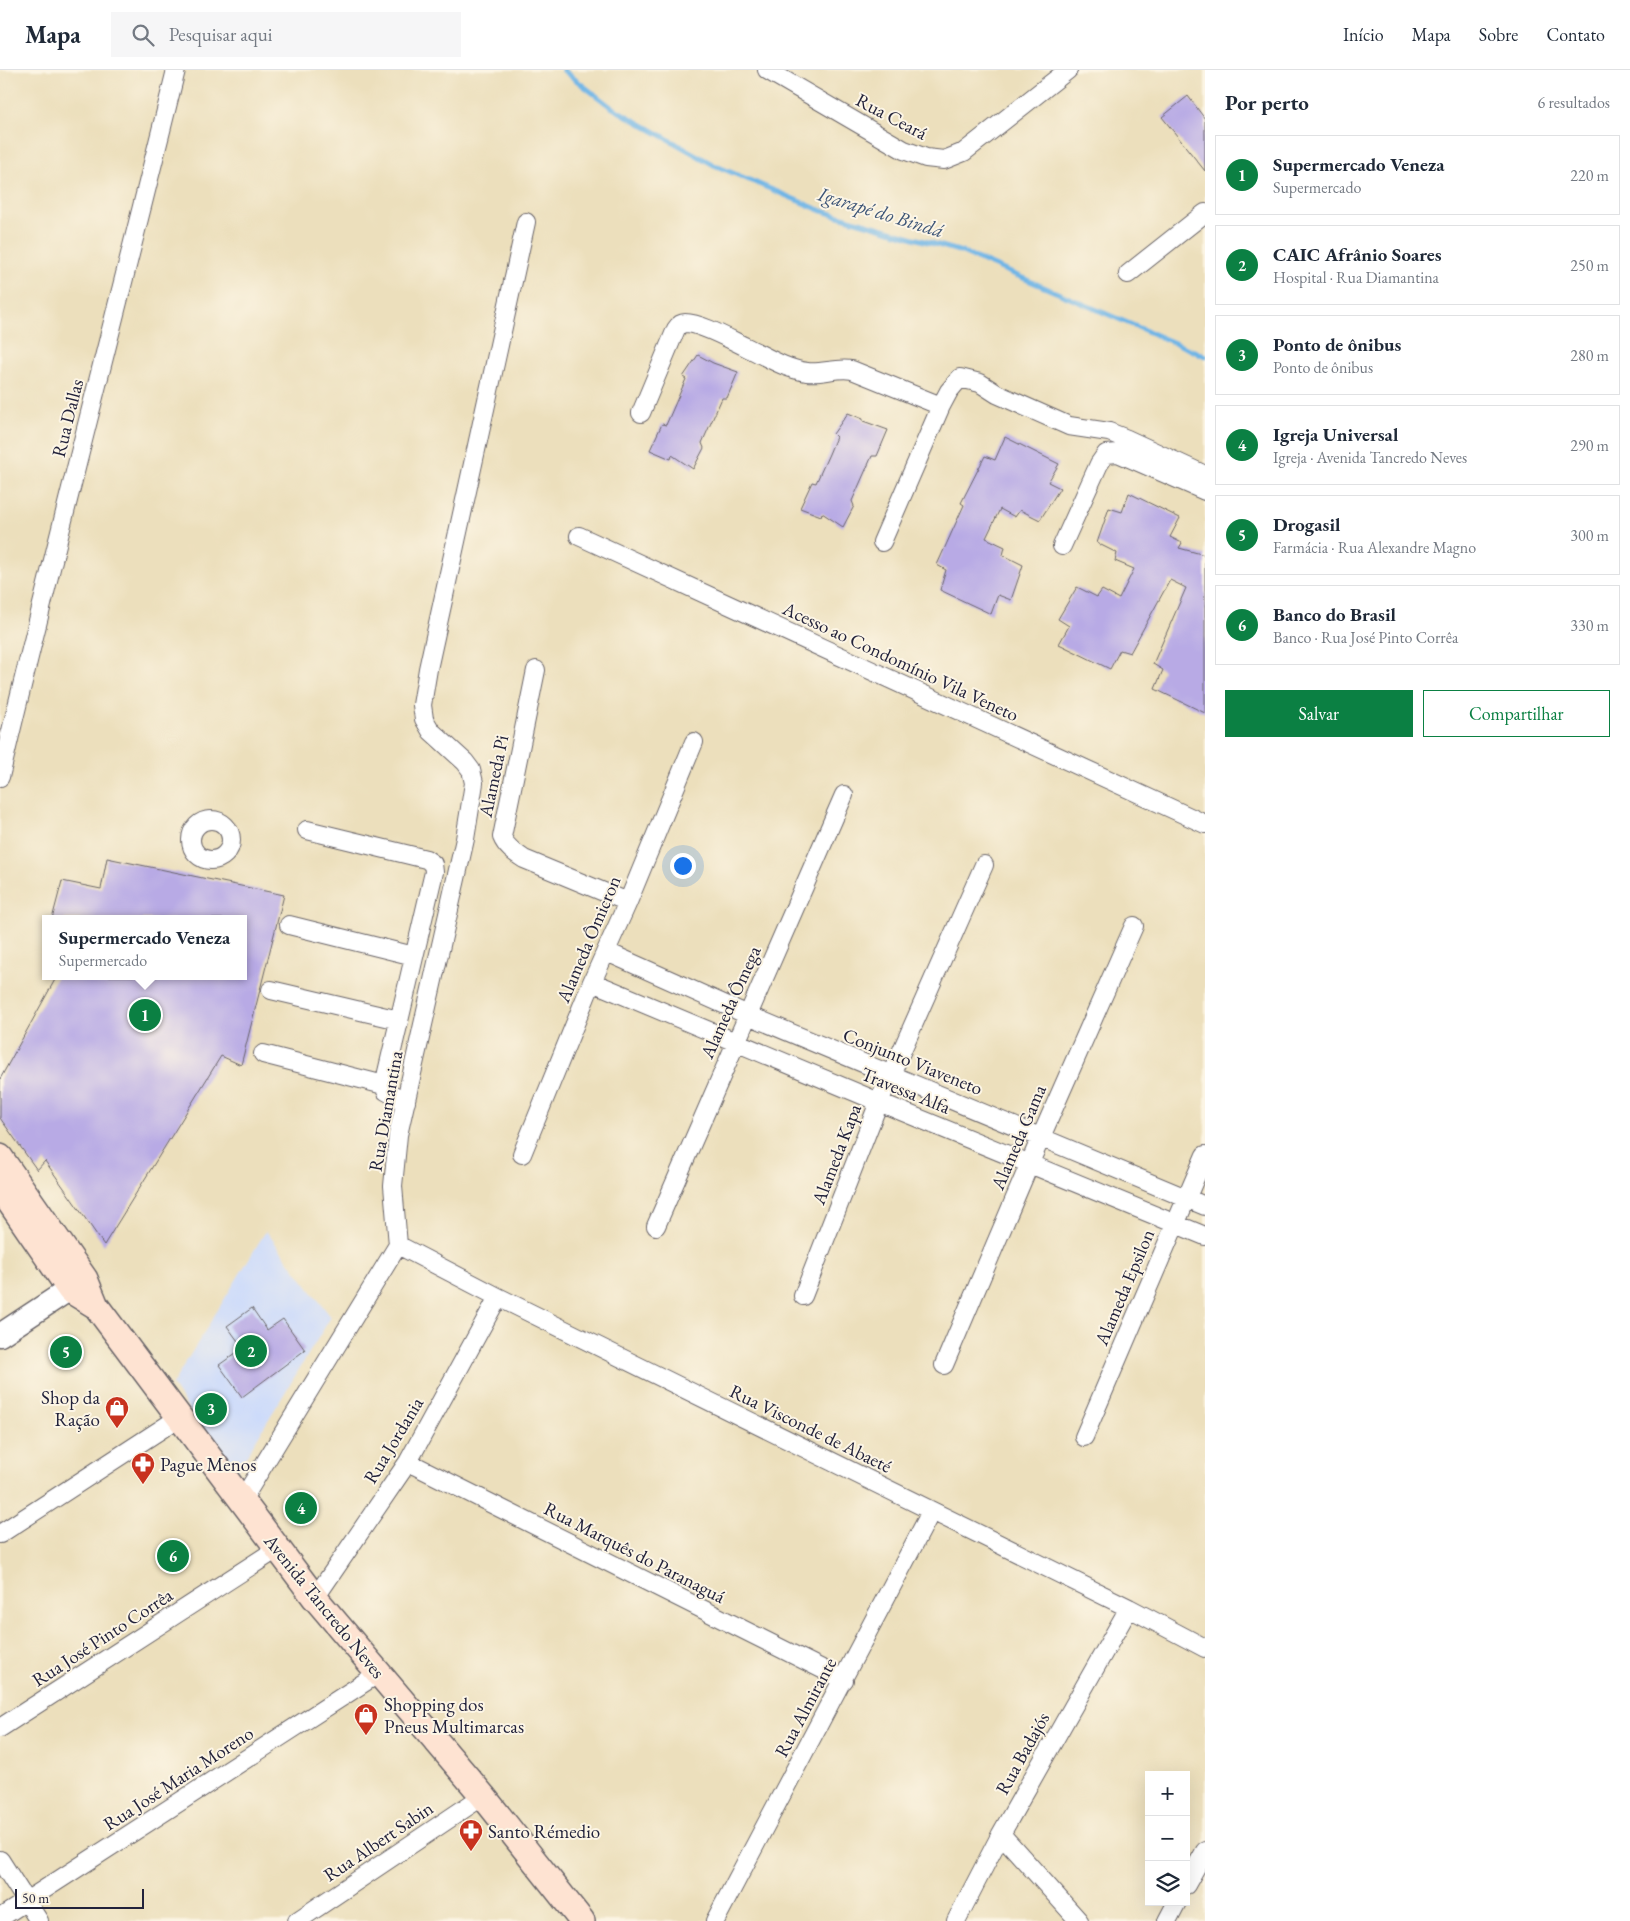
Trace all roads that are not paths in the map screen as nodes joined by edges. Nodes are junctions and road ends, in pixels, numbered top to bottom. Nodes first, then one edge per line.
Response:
1 (176, 70) edge
2 (767, 70) edge
3 (1068, 70) edge
4 (1205, 213) edge
5 (526, 222) dead end
6 (1128, 274) dead end
7 (941, 406) junction
8 (641, 413) dead end
9 (1205, 475) edge
10 (1205, 491) edge
11 (579, 536) dead end
12 (882, 542) dead end
13 (1062, 546) dead end
14 (536, 670) dead end
15 (694, 742) dead end
16 (0, 777) edge
17 (844, 795) dead end
18 (1205, 824) edge
19 (307, 830) dead end
20 (984, 865) dead end
21 (628, 902) junction
22 (289, 926) dead end
23 (1134, 926) dead end
24 (607, 952) junction
25 (414, 956) junction
26 (592, 982) junction
27 (271, 990) dead end
28 (748, 1015) junction
29 (399, 1020) junction
30 (736, 1042) junction
31 (263, 1054) dead end
32 (891, 1076) junction
33 (384, 1085) junction
34 (406, 1102) junction
35 (879, 1102) junction
36 (1041, 1137) junction
37 (522, 1154) dead end
38 (1205, 1155) edge
39 (0, 1157) edge
40 (1030, 1163) junction
41 (0, 1188) edge
42 (1185, 1198) junction
43 (1205, 1206) edge
44 (1175, 1224) junction
45 (656, 1226) dead end
46 (1205, 1236) edge
47 (398, 1245) junction
48 (77, 1284) junction
49 (803, 1296) dead end
50 (498, 1297) junction
51 (0, 1335) edge
52 (944, 1365) dead end
53 (180, 1417) junction
54 (1084, 1437) dead end
55 (408, 1462) junction
56 (241, 1502) junction
57 (931, 1512) junction
58 (0, 1534) edge
59 (277, 1549) junction
60 (315, 1598) junction
61 (1129, 1608) junction
62 (1205, 1648) edge
63 (379, 1673) junction
64 (844, 1680) junction
65 (0, 1728) edge
66 (483, 1796) junction
67 (1001, 1834) junction
68 (1205, 1850) edge
69 (0, 1860) edge
70 (1190, 1878) edge
71 (27, 1902) junction
72 (1175, 1906) edge
73 (2, 1917) edge
74 (40, 1921) edge
75 (297, 1921) edge
76 (582, 1921) edge
77 (715, 1921) edge
78 (956, 1921) edge
79 (1078, 1921) edge
80 (1167, 1921) edge

1 - 16 street, Rua Dallas
2 - 3 street, Rua Ceará
4 - 6 street
5 - 34 street, Rua Diamantina
7 - 8 street
7 - 9 street
7 - 12 street
10 - 13 street
11 - 18 street, Acesso ao Condomínio Vila Veneto
14 - 21 street, Alameda Pi
15 - 21 street, Alameda Ômicron
17 - 28 street, Alameda Ômega
19 - 25 street
20 - 32 street, Alameda Kapa
21 - 24 street, Alameda Ômicron
22 - 25 street
23 - 36 street, Alameda Gama
24 - 26 street, Alameda Ômicron
24 - 28 street, Conjunto Viaveneto
25 - 29 street
26 - 30 street, Travessa Alfa
26 - 37 street, Alameda Ômicron
27 - 29 street
28 - 30 street, Alameda Ômega
28 - 32 street, Conjunto Viaveneto
29 - 33 street
30 - 35 street, Travessa Alfa
30 - 45 street, Alameda Ômega
31 - 33 street
32 - 35 street, Alameda Kapa
32 - 36 street, Conjunto Viaveneto
33 - 34 street
34 - 47 street, Rua Diamantina
35 - 40 street, Travessa Alfa
35 - 49 street, Alameda Kapa
36 - 40 street, Alameda Gama
36 - 42 street, Conjunto Viaveneto
38 - 42 street, Alameda Epsilon
39 - 48 main road, Avenida Tancredo Neves
40 - 44 street, Travessa Alfa
40 - 52 street, Alameda Gama
41 - 48 main road, Avenida Tancredo Neves
42 - 43 street, Conjunto Viaveneto
42 - 44 street, Alameda Epsilon
44 - 46 street, Travessa Alfa
44 - 54 street, Alameda Epsilon
47 - 50 street, Rua Visconde de Abaeté
47 - 56 street
48 - 51 street
48 - 53 main road, Avenida Tancredo Neves
50 - 55 street, Rua Jordania
50 - 57 street, Rua Visconde de Abaeté
53 - 56 main road, Avenida Tancredo Neves
53 - 58 street
55 - 60 street, Rua Jordania
55 - 64 street, Rua Marquês do Paranaguá
56 - 59 main road, Avenida Tancredo Neves
57 - 61 street, Rua Visconde de Abaeté
57 - 64 street, Rua Almirante
59 - 60 main road, Avenida Tancredo Neves
59 - 65 street, Rua José Pinto Corrêa
60 - 63 main road, Avenida Tancredo Neves
61 - 62 street, Rua Visconde de Abaeté
61 - 67 street, Rua Badajós
63 - 66 main road, Avenida Tancredo Neves
63 - 71 street, Rua José Maria Moreno
64 - 77 street, Rua Almirante
66 - 75 street, Rua Albert Sabin
66 - 76 main road, Avenida Tancredo Neves
67 - 78 street, Rua Badajós
67 - 79 street
68 - 70 street
69 - 71 street
71 - 73 street, Rua José Maria Moreno
71 - 74 street
72 - 80 street

